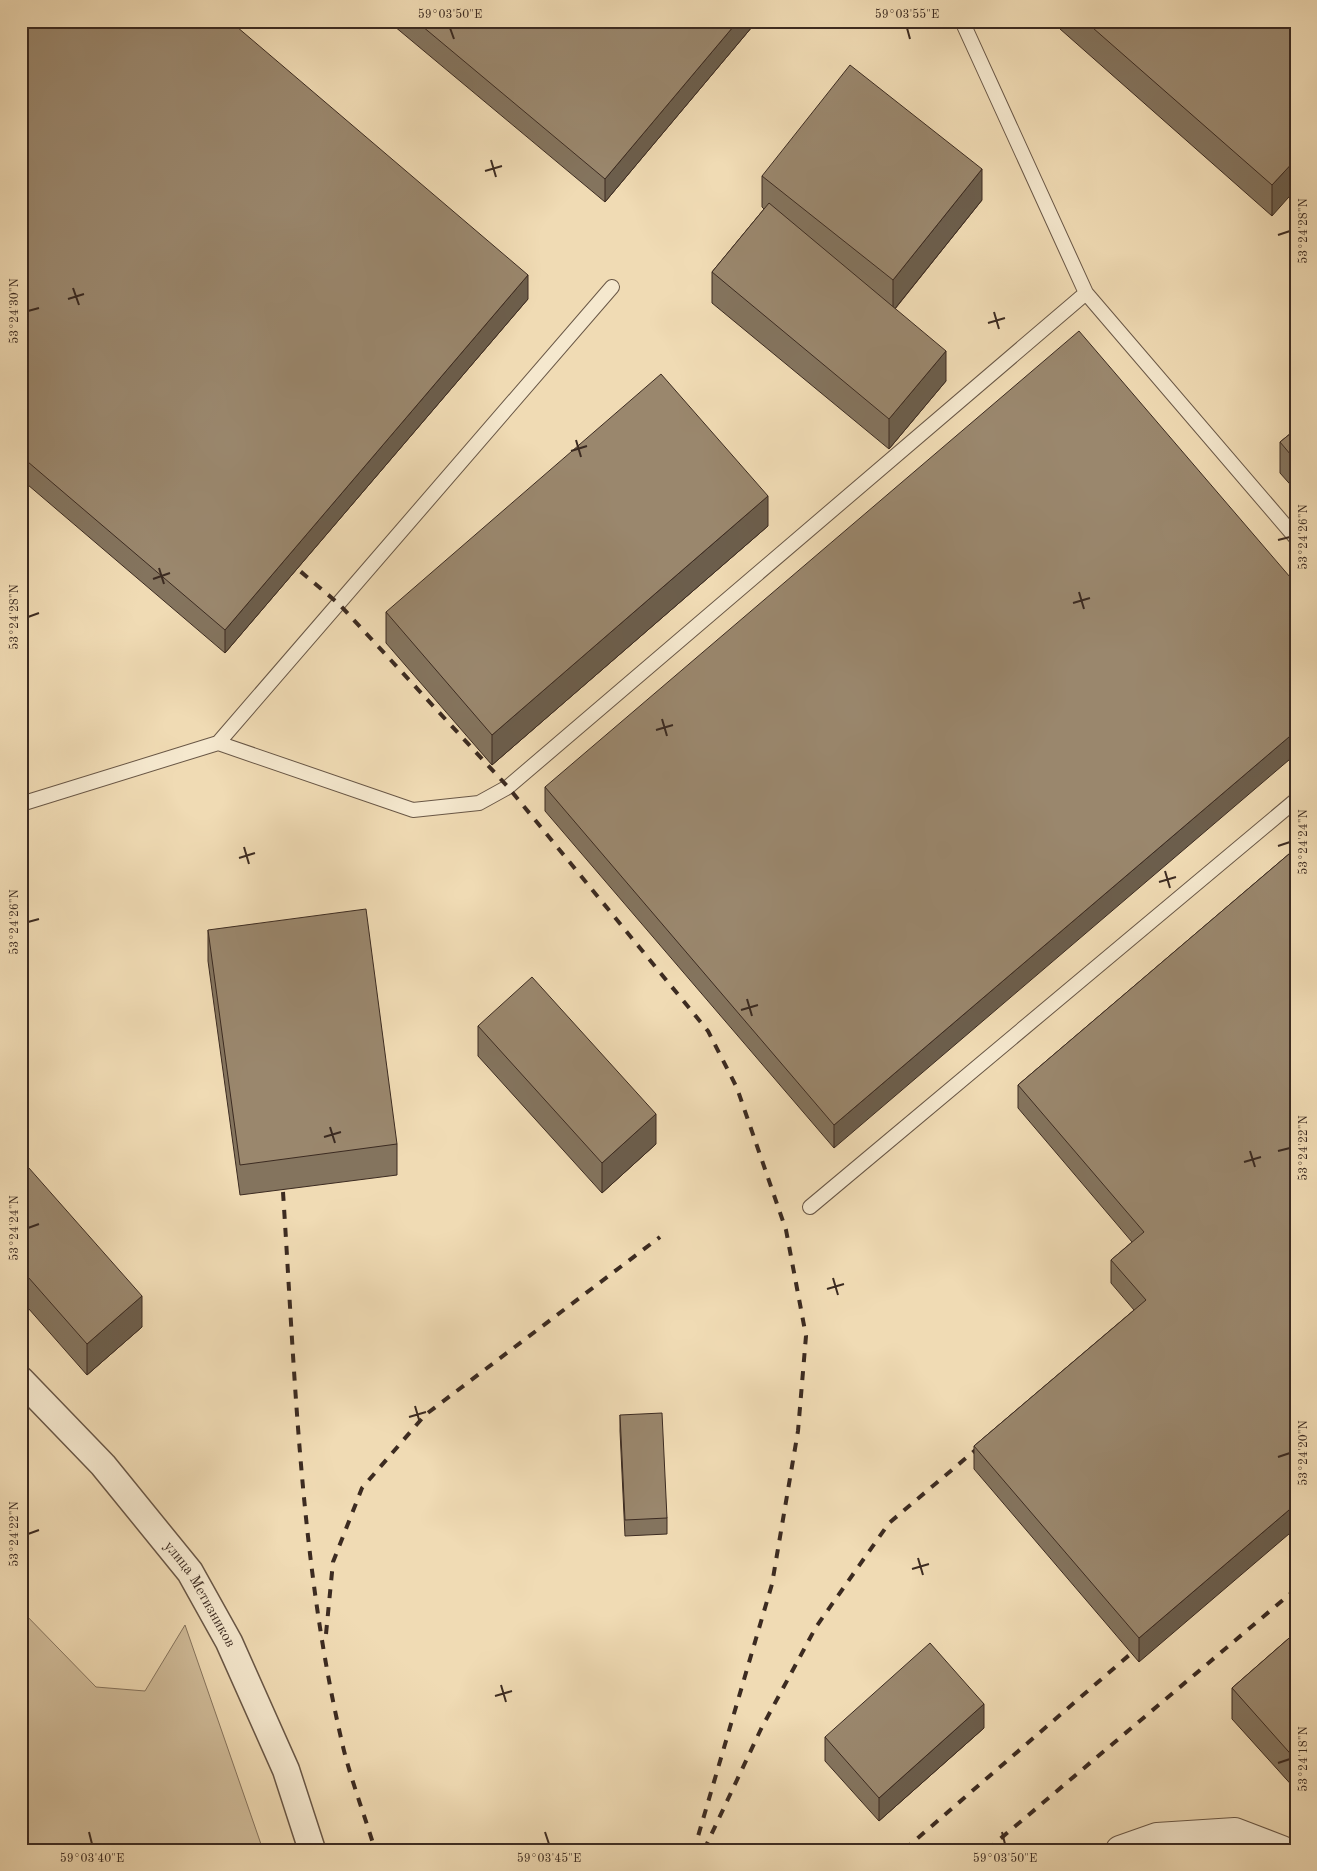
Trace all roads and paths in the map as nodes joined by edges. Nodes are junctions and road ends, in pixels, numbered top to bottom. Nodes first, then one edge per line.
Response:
1 (962, 21) edge
2 (612, 287) dead end
3 (1086, 293) junction
4 (1296, 538) edge
5 (218, 743) junction
6 (1296, 800) edge
7 (21, 804) edge
8 (810, 1207) dead end
9 (21, 1380) edge
10 (312, 1850) edge
11 (1120, 1850) edge
12 (1282, 1850) edge

1 - 3 lane
2 - 5 lane
3 - 4 lane
3 - 5 lane
5 - 7 lane
6 - 8 lane
9 - 10 street, улица Метизников
11 - 12 street

